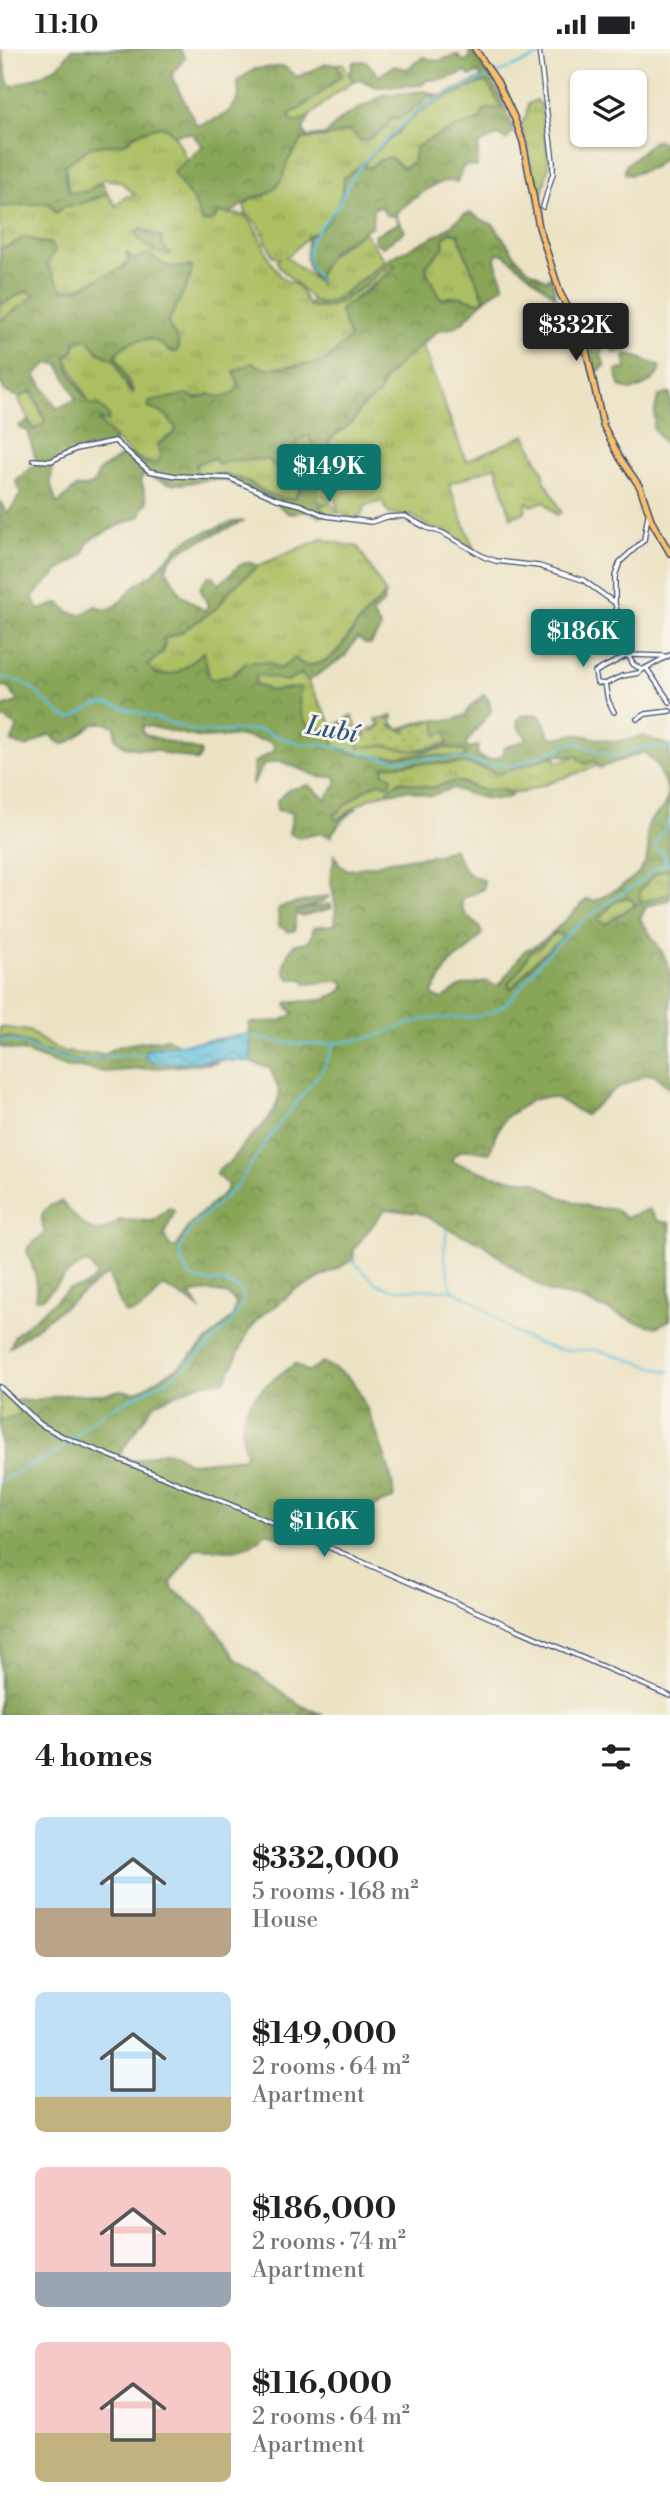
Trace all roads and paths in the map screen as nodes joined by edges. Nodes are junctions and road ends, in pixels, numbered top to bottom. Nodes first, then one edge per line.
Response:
1 (475, 49) edge
2 (538, 49) edge
3 (543, 207) dead end
4 (33, 460) dead end
5 (649, 514) junction
6 (670, 553) edge
7 (615, 603) junction
8 (628, 655) junction
9 (668, 655) edge
10 (647, 669) junction
11 (642, 670) junction
12 (605, 684) junction
13 (670, 702) edge
14 (670, 711) edge
15 (614, 712) dead end
16 (637, 719) dead end
17 (0, 1387) edge
18 (670, 1696) edge

1 - 5 main road
2 - 3 street
4 - 7 street
5 - 6 main road
5 - 7 street
7 - 8 street
8 - 9 street
8 - 11 street
8 - 12 street
9 - 10 street
10 - 11 street
10 - 13 street
11 - 12 street
12 - 15 street
14 - 16 street
17 - 18 street

